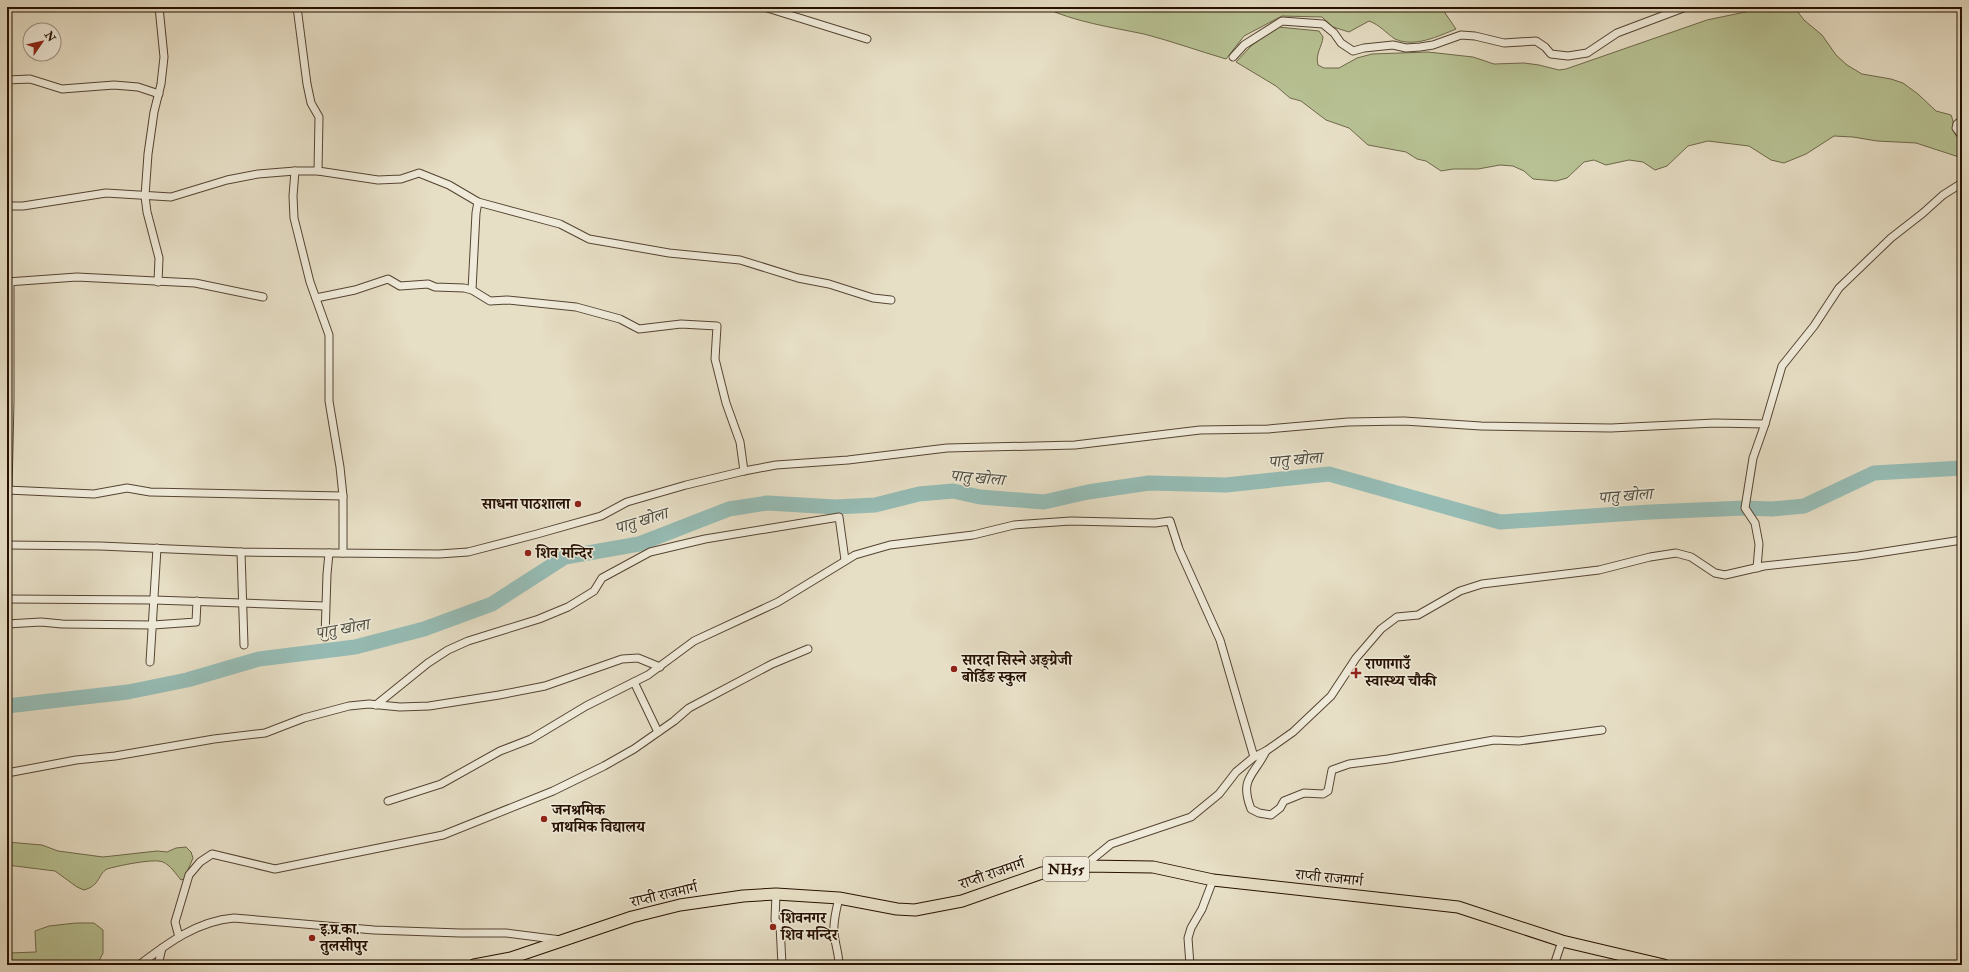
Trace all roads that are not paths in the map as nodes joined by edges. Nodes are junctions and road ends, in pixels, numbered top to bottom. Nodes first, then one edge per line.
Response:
1 (159, 7) edge
2 (297, 7) edge
3 (764, 7) edge
4 (1686, 7) edge
5 (867, 39) dead end
6 (1233, 57) dead end
7 (7, 80) edge
8 (159, 94) junction
9 (1962, 120) edge
10 (1962, 136) edge
11 (295, 171) junction
12 (318, 171) junction
13 (1962, 183) edge
14 (145, 196) junction
15 (478, 202) junction
16 (7, 206) edge
17 (8, 281) edge
18 (158, 282) junction
19 (472, 290) junction
20 (263, 297) dead end
21 (316, 298) junction
22 (891, 300) dead end
23 (1765, 424) junction
24 (744, 471) junction
25 (7, 490) edge
26 (343, 496) junction
27 (1962, 540) edge
28 (7, 545) edge
29 (157, 548) junction
30 (241, 552) junction
31 (329, 553) junction
32 (343, 553) junction
33 (844, 560) junction
34 (1757, 568) junction
35 (7, 599) edge
36 (154, 600) junction
37 (197, 601) junction
38 (242, 604) junction
39 (325, 606) junction
40 (7, 624) edge
41 (153, 625) junction
42 (325, 637) dead end
43 (244, 644) dead end
44 (808, 649) dead end
45 (150, 662) dead end
46 (660, 667) junction
47 (634, 682) junction
48 (376, 705) junction
49 (1602, 730) dead end
50 (658, 732) junction
51 (1266, 751) junction
52 (1254, 757) junction
53 (7, 772) edge
54 (388, 801) dead end
55 (1084, 866) junction
56 (1213, 880) junction
57 (776, 894) junction
58 (839, 898) junction
59 (179, 936) junction
60 (566, 940) junction
61 (1562, 941) junction
62 (162, 948) junction
63 (512, 962) edge
64 (138, 965) edge
65 (158, 965) edge
66 (474, 965) edge
67 (782, 965) edge
68 (839, 965) edge
69 (1190, 965) edge
70 (1554, 965) edge
71 (1664, 965) edge

1 - 8 street
2 - 12 street
3 - 5 street
4 - 6 street
7 - 8 street
8 - 14 street
9 - 10 street
11 - 12 street
11 - 14 street
11 - 21 street
12 - 15 street
13 - 23 street
14 - 16 street
14 - 18 street
15 - 19 street
15 - 22 street
17 - 18 street
17 - 25 street
18 - 20 street
19 - 21 street
19 - 24 street
21 - 26 street
23 - 24 street
23 - 34 street
24 - 32 street
25 - 26 street
26 - 32 street
27 - 34 street
28 - 29 street
29 - 30 street
29 - 36 street
30 - 31 street
30 - 38 street
31 - 32 street
31 - 39 street
33 - 46 street
33 - 48 street
33 - 52 street
34 - 51 street
35 - 36 street
36 - 37 street
36 - 41 street
37 - 38 street
37 - 41 street
38 - 39 street
38 - 43 street
39 - 42 street
40 - 41 street
41 - 45 street
44 - 50 street
46 - 47 street
46 - 48 street
47 - 50 street
47 - 54 street
48 - 53 street
49 - 51 street
50 - 59 street
51 - 52 street
52 - 55 street
55 - 56 main road, राप्ती राजमार्ग / NH55
55 - 58 main road, राप्ती राजमार्ग / NH55
56 - 61 main road, राप्ती राजमार्ग / NH55
56 - 69 street
57 - 58 main road, राप्ती राजमार्ग / NH55
57 - 60 main road, राप्ती राजमार्ग / NH55
57 - 67 street
58 - 68 street
59 - 60 street
59 - 62 street
60 - 63 main road, राप्ती राजमार्ग / NH55
61 - 70 street
61 - 71 main road, राप्ती राजमार्ग / NH55
62 - 64 street
62 - 65 street
63 - 66 main road, राप्ती राजमार्ग / NH55

